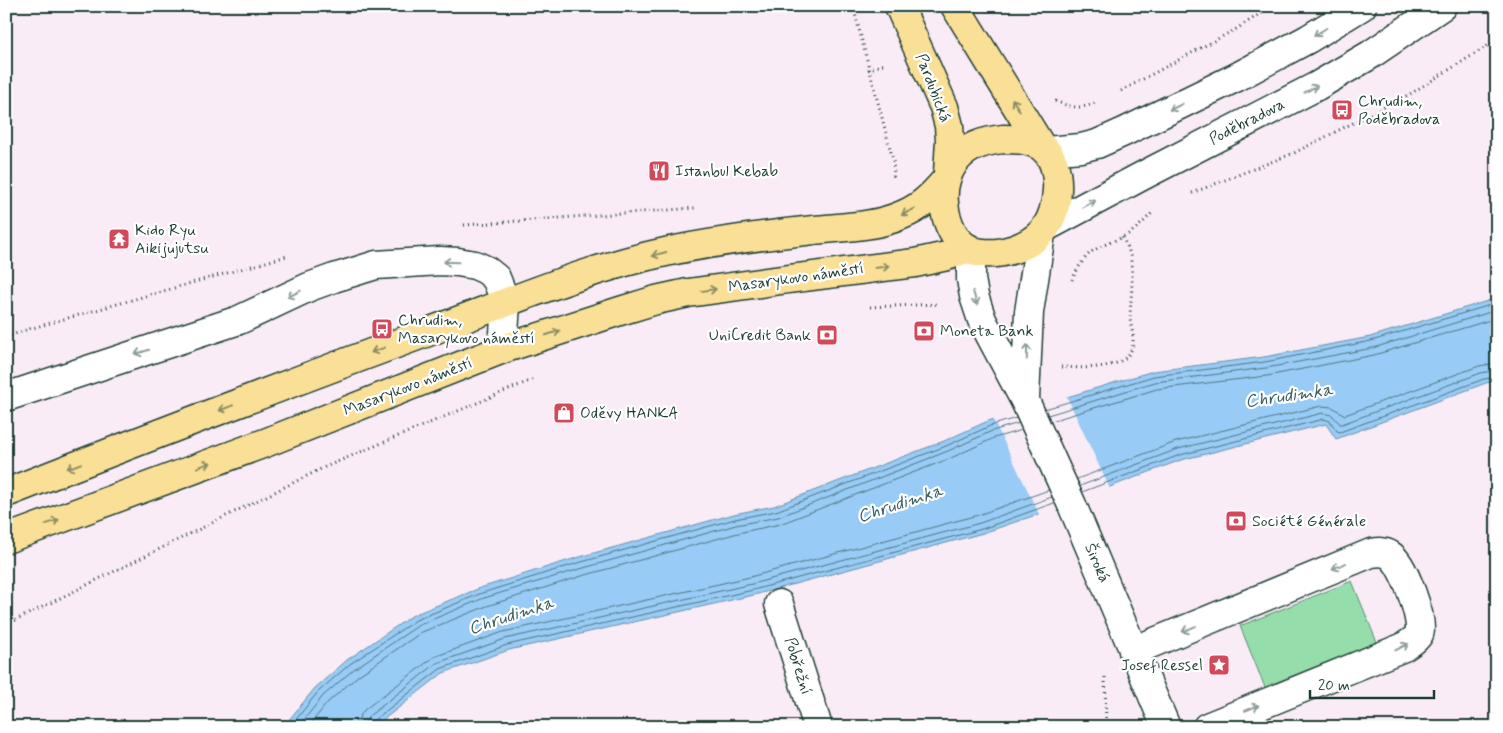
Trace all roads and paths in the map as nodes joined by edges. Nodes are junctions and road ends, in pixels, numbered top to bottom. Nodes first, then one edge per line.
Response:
1 (853, 6) edge
2 (899, 6) edge
3 (954, 6) edge
4 (1273, 6) edge
5 (1362, 6) edge
6 (1442, 6) edge
7 (1497, 40) edge
8 (1118, 93) dead end
9 (1050, 95) dead end
10 (1096, 103) dead end
11 (1044, 149) junction
12 (947, 177) junction
13 (892, 181) dead end
14 (1186, 195) dead end
15 (704, 207) dead end
16 (1158, 208) dead end
17 (461, 225) dead end
18 (1044, 230) junction
19 (1122, 237) junction
20 (970, 249) junction
21 (287, 256) dead end
22 (1071, 282) dead end
23 (506, 303) junction
24 (944, 303) dead end
25 (864, 308) dead end
26 (6, 337) edge
27 (503, 349) junction
28 (1056, 367) dead end
29 (536, 378) dead end
30 (6, 397) edge
31 (1025, 401) junction
32 (6, 493) edge
33 (6, 539) edge
34 (779, 604) dead end
35 (6, 625) edge
36 (1133, 651) junction
37 (818, 727) edge
38 (1166, 727) edge
39 (1207, 727) edge

1 - 13 path
2 - 12 main road, Pardubická
11 -> 3 main road
4 - 8 path
5 -> 11 street
18 -> 6 street, Poděbradova
7 - 14 path
9 - 10 path
11 - 12 main road
11 - 18 main road
12 - 20 main road
12 -> 23 main road
15 - 17 path
16 - 19 path
18 - 20 main road
31 -> 18 street, Široká
19 - 22 path
19 - 28 path
27 -> 20 main road, Masarykovo náměstí
20 -> 31 street, Široká
21 - 26 path
23 - 27 street
23 -> 30 street
23 -> 32 main road
24 - 25 path
33 -> 27 main road, Masarykovo náměstí
29 - 35 path
31 - 36 street, Široká
34 - 37 street, Pobřežní
36 - 38 street, Široká
39 -> 36 street

